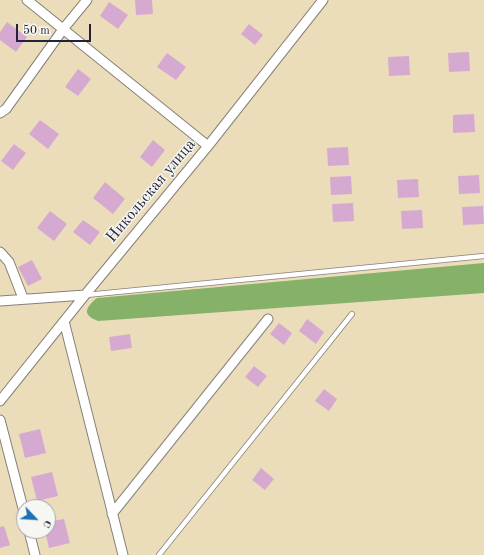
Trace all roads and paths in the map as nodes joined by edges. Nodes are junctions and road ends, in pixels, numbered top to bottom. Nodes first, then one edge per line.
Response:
1 (27, 0) edge
2 (87, 0) edge
3 (323, 0) edge
4 (64, 28) junction
5 (0, 113) edge
6 (208, 146) junction
7 (0, 252) edge
8 (484, 256) edge
9 (85, 295) junction
10 (23, 298) junction
11 (0, 301) edge
12 (352, 314) dead end
13 (268, 319) dead end
14 (64, 320) junction
15 (0, 400) edge
16 (0, 420) edge
17 (21, 499) edge
18 (112, 514) junction
19 (31, 539) edge
20 (35, 555) edge
21 (123, 555) edge
22 (158, 555) edge

1 - 4 street
2 - 4 street
3 - 6 street, Никольская улица
4 - 5 street
4 - 6 street
6 - 9 street, Никольская улица
7 - 10 street
8 - 9 lane
9 - 10 street
9 - 14 street, Никольская улица
10 - 11 street
12 - 22 lane
13 - 18 street
14 - 15 street, Никольская улица
14 - 18 street
16 - 17 street
18 - 21 street
19 - 20 street

